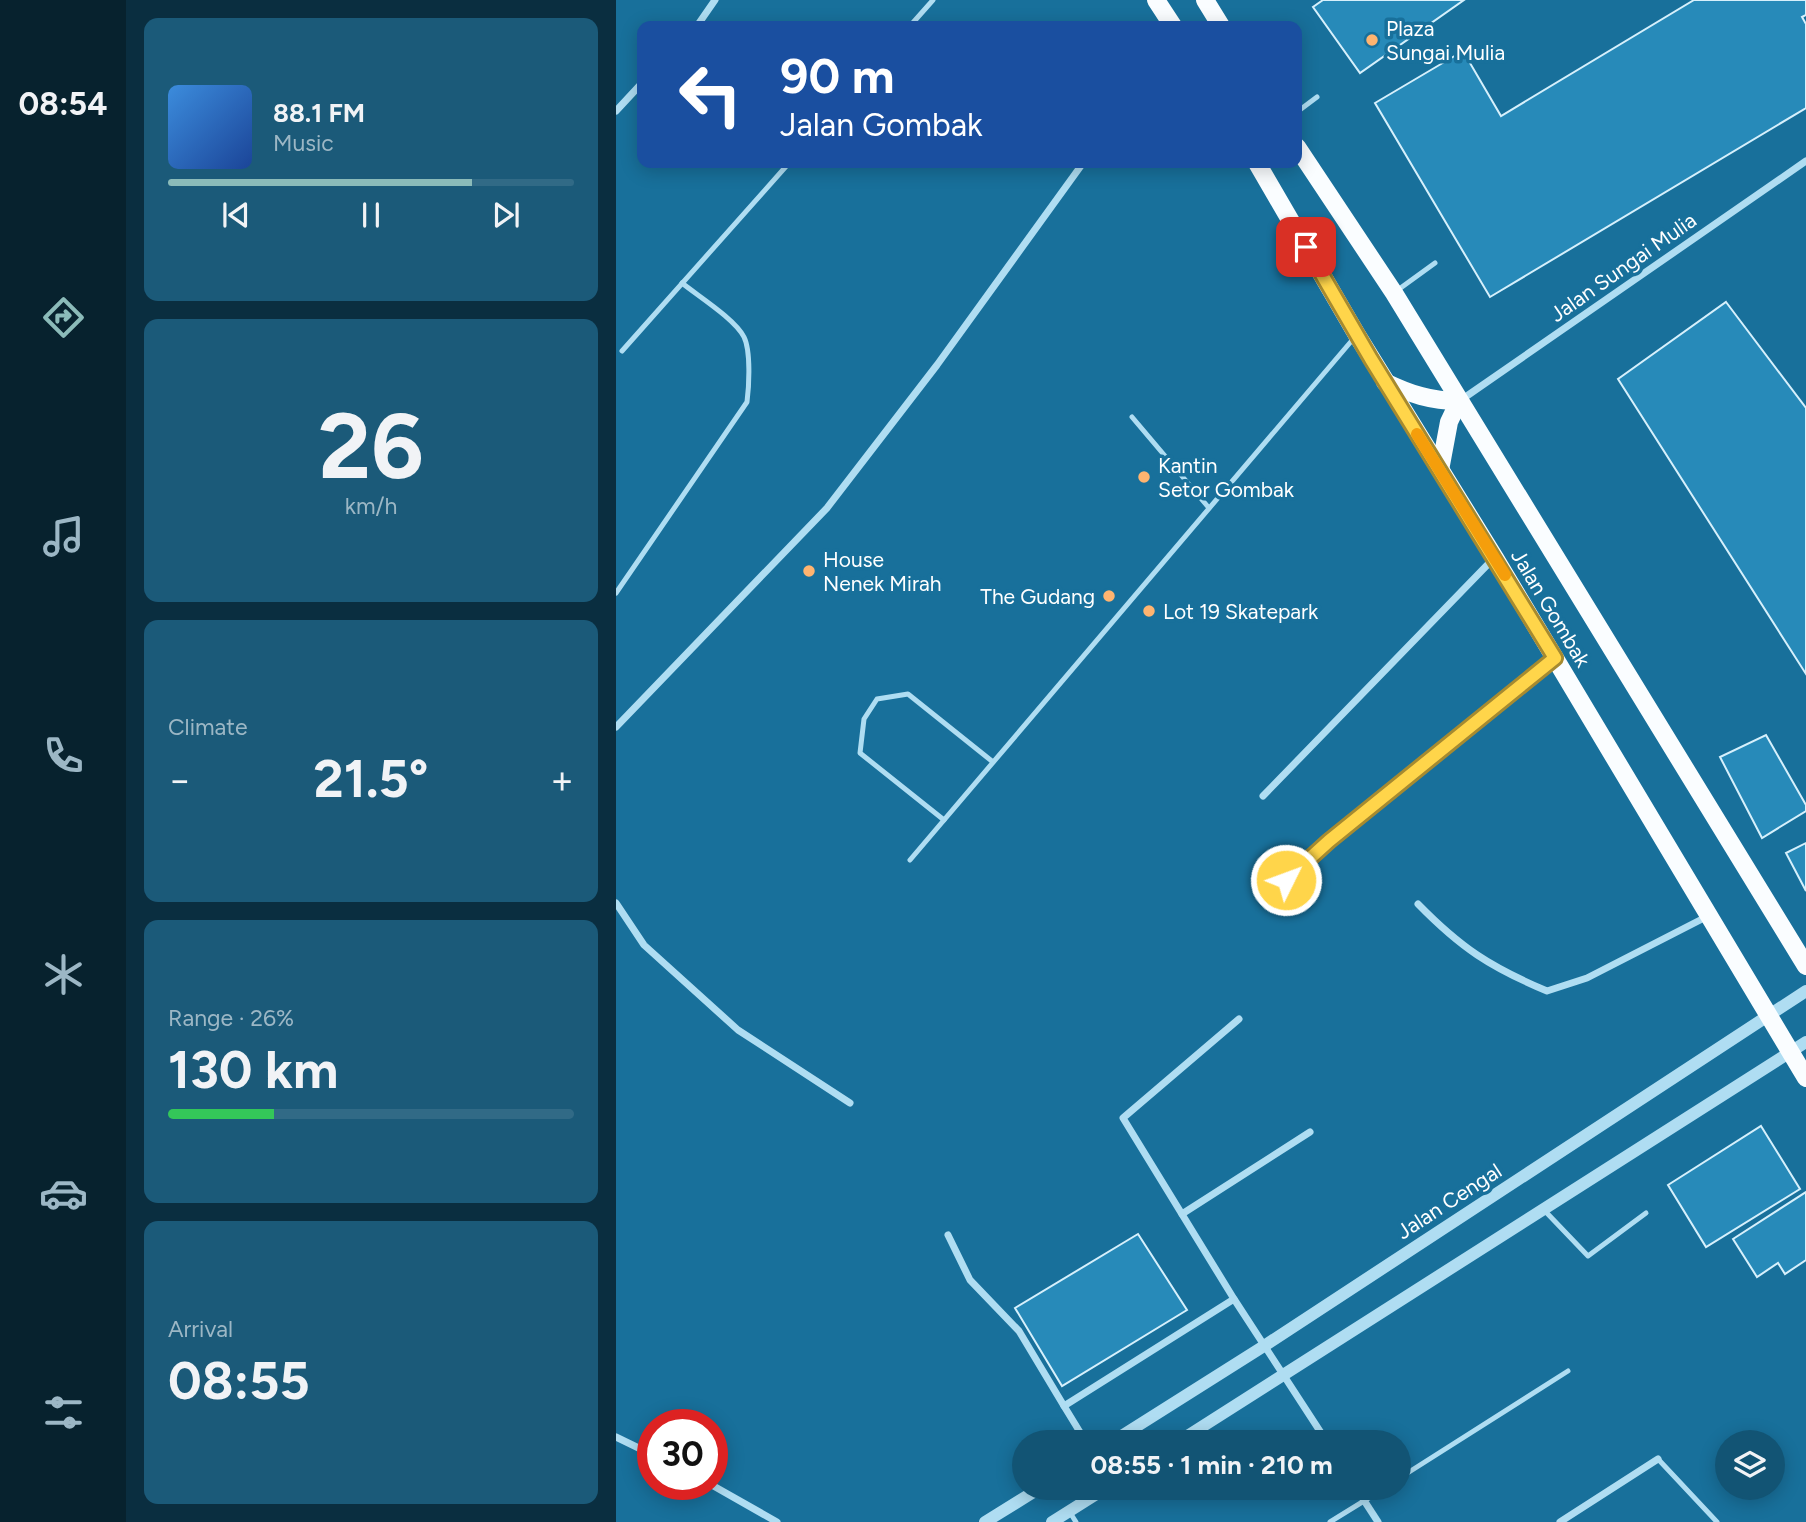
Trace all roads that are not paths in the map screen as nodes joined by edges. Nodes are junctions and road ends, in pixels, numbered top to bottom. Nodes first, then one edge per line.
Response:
1 (715, 0) edge
2 (933, 0) edge
3 (1156, 0) edge
4 (1205, 0) edge
5 (701, 21) edge
6 (914, 21) edge
7 (1170, 21) edge
8 (1218, 21) edge
9 (637, 88) edge
10 (1317, 97) dead end
11 (1302, 108) edge
12 (616, 110) edge
13 (1302, 155) edge
14 (1806, 161) edge
15 (785, 168) edge
16 (1079, 168) edge
17 (1260, 168) edge
18 (1435, 263) dead end
19 (682, 283) junction
20 (1394, 293) junction
21 (1357, 335) junction
22 (622, 351) dead end
23 (1385, 382) junction
24 (1459, 401) junction
25 (1132, 417) dead end
26 (1440, 470) junction
27 (1209, 508) junction
28 (1494, 558) junction
29 (616, 593) edge
30 (1555, 658) junction
31 (616, 727) edge
32 (993, 762) junction
33 (1263, 796) dead end
34 (944, 820) junction
35 (910, 860) dead end
36 (1286, 880) dead end
37 (616, 903) edge
38 (1418, 904) dead end
39 (1708, 916) junction
40 (1806, 966) edge
41 (1806, 991) edge
42 (1768, 1016) junction
43 (1239, 1019) dead end
44 (1806, 1042) edge
45 (1790, 1053) junction
46 (1806, 1078) edge
47 (850, 1103) dead end
48 (1310, 1132) dead end
49 (1544, 1210) junction
50 (1646, 1213) dead end
51 (1182, 1214) junction
52 (948, 1234) dead end
53 (1234, 1299) junction
54 (1264, 1346) junction
55 (1568, 1371) dead end
56 (1284, 1375) junction
57 (1064, 1406) junction
58 (1079, 1430) edge
59 (1131, 1430) edge
60 (1197, 1430) edge
61 (1319, 1430) edge
62 (616, 1437) edge
63 (637, 1447) edge
64 (1658, 1459) joint
65 (1411, 1471) edge
66 (728, 1494) edge
67 (1021, 1500) edge
68 (1092, 1500) edge
69 (1364, 1501) joint
70 (1073, 1516) edge
71 (777, 1522) edge
72 (985, 1522) edge
73 (1052, 1522) edge
74 (1329, 1522) edge
75 (1378, 1522) edge
76 (1560, 1522) edge
77 (1717, 1522) edge

1 - 5 street
2 - 6 lane
3 - 7 main road
4 - 8 main road
9 - 12 street
10 - 11 lane
13 - 20 main road, Jalan Gombak
14 - 24 street, Jalan Sungai Mulia
15 - 19 lane
16 - 31 street
17 - 21 main road, Jalan Gombak
18 - 20 lane
19 - 22 lane
19 - 29 lane
20 - 24 main road, Jalan Gombak
21 - 23 main road, Jalan Gombak
21 - 27 lane
23 - 24 main road
23 - 26 main road, Jalan Gombak
24 - 26 main road
24 - 40 main road, Jalan Gombak
25 - 27 lane
26 - 28 main road, Jalan Gombak
27 - 32 lane
28 - 30 main road, Jalan Gombak
28 - 33 street
30 - 36 street
30 - 39 main road, Jalan Gombak
32 - 34 lane
32 - 34 lane
34 - 35 lane
37 - 47 street
38 - 39 street
39 - 42 main road, Jalan Gombak
41 - 42 street, Jalan Cengal
42 - 45 main road, Jalan Gombak
42 - 54 street, Jalan Cengal
43 - 51 street
44 - 45 street
45 - 46 main road, Jalan Gombak
45 - 49 street
48 - 51 street
49 - 50 lane
49 - 56 street
51 - 53 street
52 - 57 street
53 - 54 street
53 - 57 street
54 - 56 street
54 - 59 street, Jalan Cengal
55 - 65 lane
56 - 60 street
56 - 61 street
57 - 58 street
62 - 63 street
64 - 76 street
64 - 77 lane
66 - 71 street
67 - 72 street
68 - 70 street
69 - 74 lane
69 - 75 street
70 - 73 street

